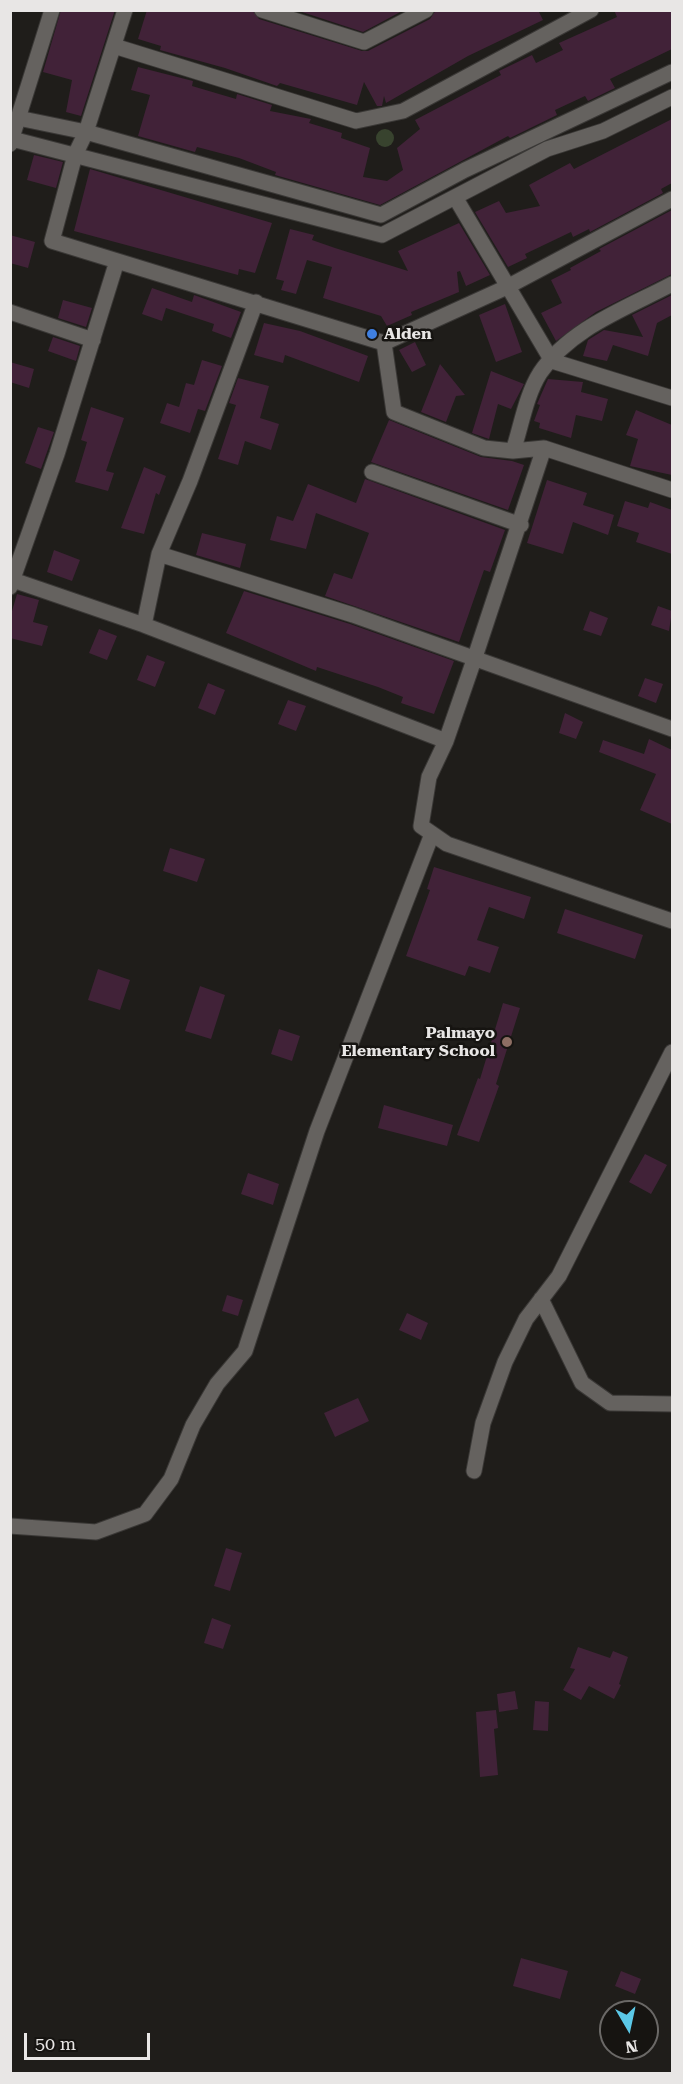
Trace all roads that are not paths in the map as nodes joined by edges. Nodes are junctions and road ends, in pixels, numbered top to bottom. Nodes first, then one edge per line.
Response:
1 (52, 10) edge
2 (125, 10) edge
3 (262, 10) edge
4 (426, 10) edge
5 (591, 10) edge
6 (114, 46) junction
7 (672, 72) edge
8 (672, 96) edge
9 (18, 118) junction
10 (86, 132) junction
11 (11, 142) edge
12 (75, 155) junction
13 (471, 167) junction
14 (480, 184) junction
15 (455, 197) junction
16 (672, 199) edge
17 (117, 261) junction
18 (672, 284) edge
19 (507, 286) junction
20 (255, 302) junction
21 (10, 312) edge
22 (93, 340) junction
23 (384, 343) junction
24 (552, 362) junction
25 (669, 393) edge
26 (544, 448) junction
27 (513, 451) junction
28 (372, 472) dead end
29 (672, 490) edge
30 (521, 525) junction
31 (159, 554) junction
32 (11, 582) edge
33 (144, 625) junction
34 (475, 657) junction
35 (672, 729) edge
36 (446, 741) junction
37 (432, 834) junction
38 (672, 921) edge
39 (672, 1052) edge
40 (541, 1299) junction
41 (672, 1404) edge
42 (474, 1471) dead end
43 (10, 1526) edge

1 - 9 street
2 - 6 street
3 - 4 street
5 - 6 street
6 - 10 street
7 - 13 street
8 - 14 street
9 - 10 street
9 - 11 street
10 - 12 street
10 - 13 street
11 - 12 street
12 - 15 street
12 - 17 street
13 - 14 street
14 - 15 street
15 - 19 street
16 - 19 street
17 - 20 street
17 - 22 street
18 - 24 street
19 - 23 street
19 - 24 street
20 - 23 street
20 - 31 street
21 - 22 street
22 - 32 street
23 - 27 street
24 - 25 street
24 - 27 street
26 - 27 street
26 - 29 street
26 - 30 street
28 - 30 street
30 - 34 street
31 - 33 street
31 - 34 street
32 - 33 street
33 - 36 street
34 - 35 street
34 - 36 street
36 - 37 street
37 - 38 street
37 - 43 street
39 - 40 street
40 - 41 street
40 - 42 street

